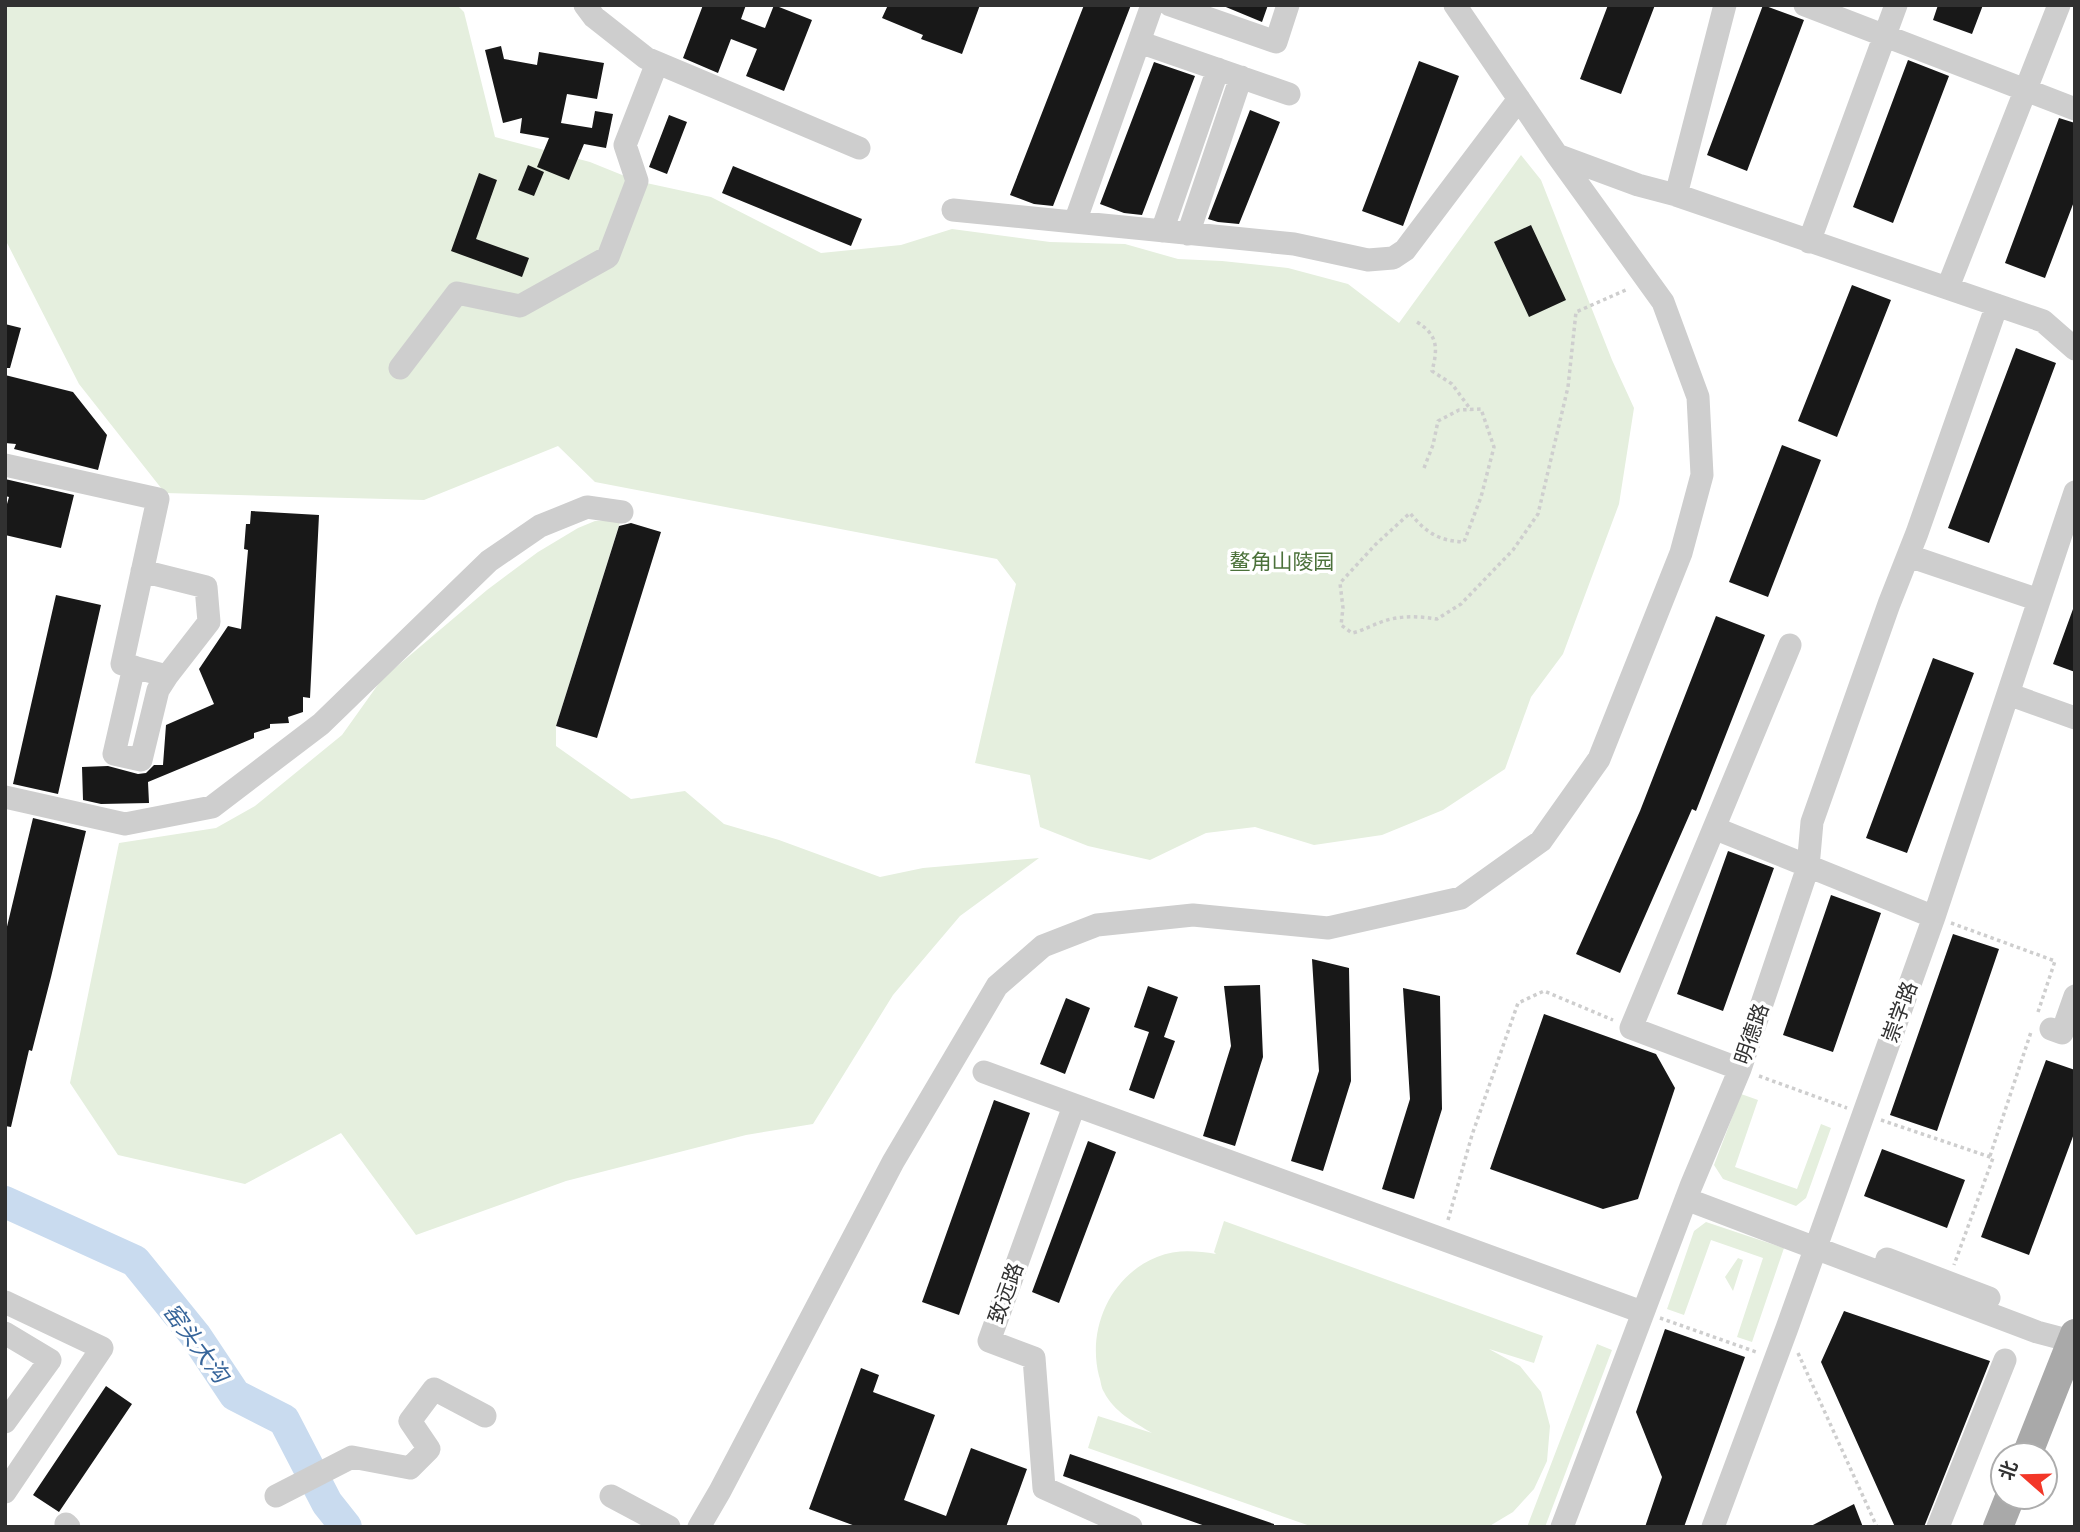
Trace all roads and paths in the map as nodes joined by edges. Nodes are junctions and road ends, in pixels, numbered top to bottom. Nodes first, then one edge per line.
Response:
1 (585, 5) edge
2 (1152, 5) edge
3 (1170, 5) edge
4 (1288, 5) edge
5 (1455, 5) edge
6 (1725, 5) edge
7 (1805, 5) edge
8 (1896, 5) edge
9 (2059, 5) edge
10 (1885, 36) junction
11 (1139, 42) junction
12 (657, 63) junction
13 (1218, 69) junction
14 (1241, 77) junction
15 (2027, 90) junction
16 (1289, 94) dead end
17 (1520, 99) junction
18 (2075, 109) edge
19 (859, 148) dead end
20 (1557, 155) junction
21 (1676, 195) junction
22 (953, 210) dead end
23 (1075, 222) junction
24 (1162, 231) junction
25 (1188, 234) junction
26 (1809, 242) junction
27 (1646, 281) junction
28 (1948, 287) junction
29 (1997, 305) junction
30 (1417, 322) dead end
31 (2075, 349) edge
32 (400, 368) dead end
33 (1471, 410) junction
34 (5, 465) edge
35 (1424, 468) dead end
36 (2075, 492) edge
37 (622, 512) dead end
38 (1909, 556) junction
39 (142, 570) junction
40 (2039, 600) junction
41 (1790, 645) dead end
42 (134, 667) junction
43 (167, 676) junction
44 (2008, 694) junction
45 (2075, 718) edge
46 (5, 797) edge
47 (1714, 828) junction
48 (1808, 867) junction
49 (1934, 917) junction
50 (2075, 996) edge
51 (1631, 1028) junction
52 (2051, 1029) dead end
53 (1740, 1069) junction
54 (984, 1072) dead end
55 (1074, 1106) junction
56 (1863, 1114) junction
57 (1990, 1156) junction
58 (1688, 1192) junction
59 (1442, 1239) junction
60 (1817, 1242) junction
61 (1948, 1281) junction
62 (5, 1302) edge
63 (1642, 1311) junction
64 (1787, 1328) junction
65 (5, 1333) edge
66 (2074, 1339) edge
67 (1775, 1359) junction
68 (2005, 1360) dead end
69 (485, 1416) dead end
70 (5, 1422) edge
71 (2033, 1441) edge
72 (5, 1492) edge
73 (276, 1496) dead end
74 (611, 1496) dead end
75 (669, 1527) edge
76 (699, 1527) edge
77 (1131, 1527) edge
78 (1562, 1527) edge
79 (1713, 1527) edge
80 (1877, 1527) edge
81 (1938, 1527) edge

1 - 12 street
2 - 11 street
3 - 4 street
5 - 17 street
6 - 21 street
7 - 10 street
8 - 10 street
9 - 15 street
10 - 15 street
10 - 26 street
11 - 13 street
11 - 23 street
12 - 19 street
12 - 32 street
13 - 14 street
13 - 24 street
14 - 16 street
14 - 25 street
15 - 18 street
15 - 28 street
17 - 20 street
17 - 25 street
20 - 21 street
20 - 27 street
21 - 26 street
22 - 23 street
23 - 24 street
24 - 25 street
26 - 28 street
27 - 33 path
27 - 76 street
28 - 29 street
29 - 31 street
29 - 38 street, 明德路
30 - 33 path
33 - 35 path
34 - 39 street
36 - 40 street, 崇学路
37 - 46 street
38 - 40 street
38 - 48 street, 明德路
39 - 42 street
39 - 43 street
40 - 44 street, 崇学路
41 - 47 street
42 - 43 street
42 - 43 street
44 - 45 street
44 - 49 street, 崇学路
47 - 48 street
47 - 51 street
48 - 49 street
48 - 53 street, 明德路
49 - 56 street, 崇学路
49 - 57 path
50 - 52 street
51 - 53 street
51 - 59 path
53 - 56 path
53 - 58 street, 明德路
54 - 55 street
55 - 59 street
55 - 77 street, 致远路
56 - 57 path
56 - 60 street, 崇学路
57 - 61 path
58 - 60 street
58 - 63 street, 明德路
59 - 63 street
60 - 61 street
60 - 64 street, 崇学路
60 - 66 street
61 - 66 street
62 - 72 street
63 - 67 path
63 - 78 street, 明德路
64 - 67 street, 崇学路
64 - 80 path
65 - 70 street
66 - 71 main road
67 - 79 street, 崇学路
68 - 81 street
69 - 73 street
74 - 75 street

